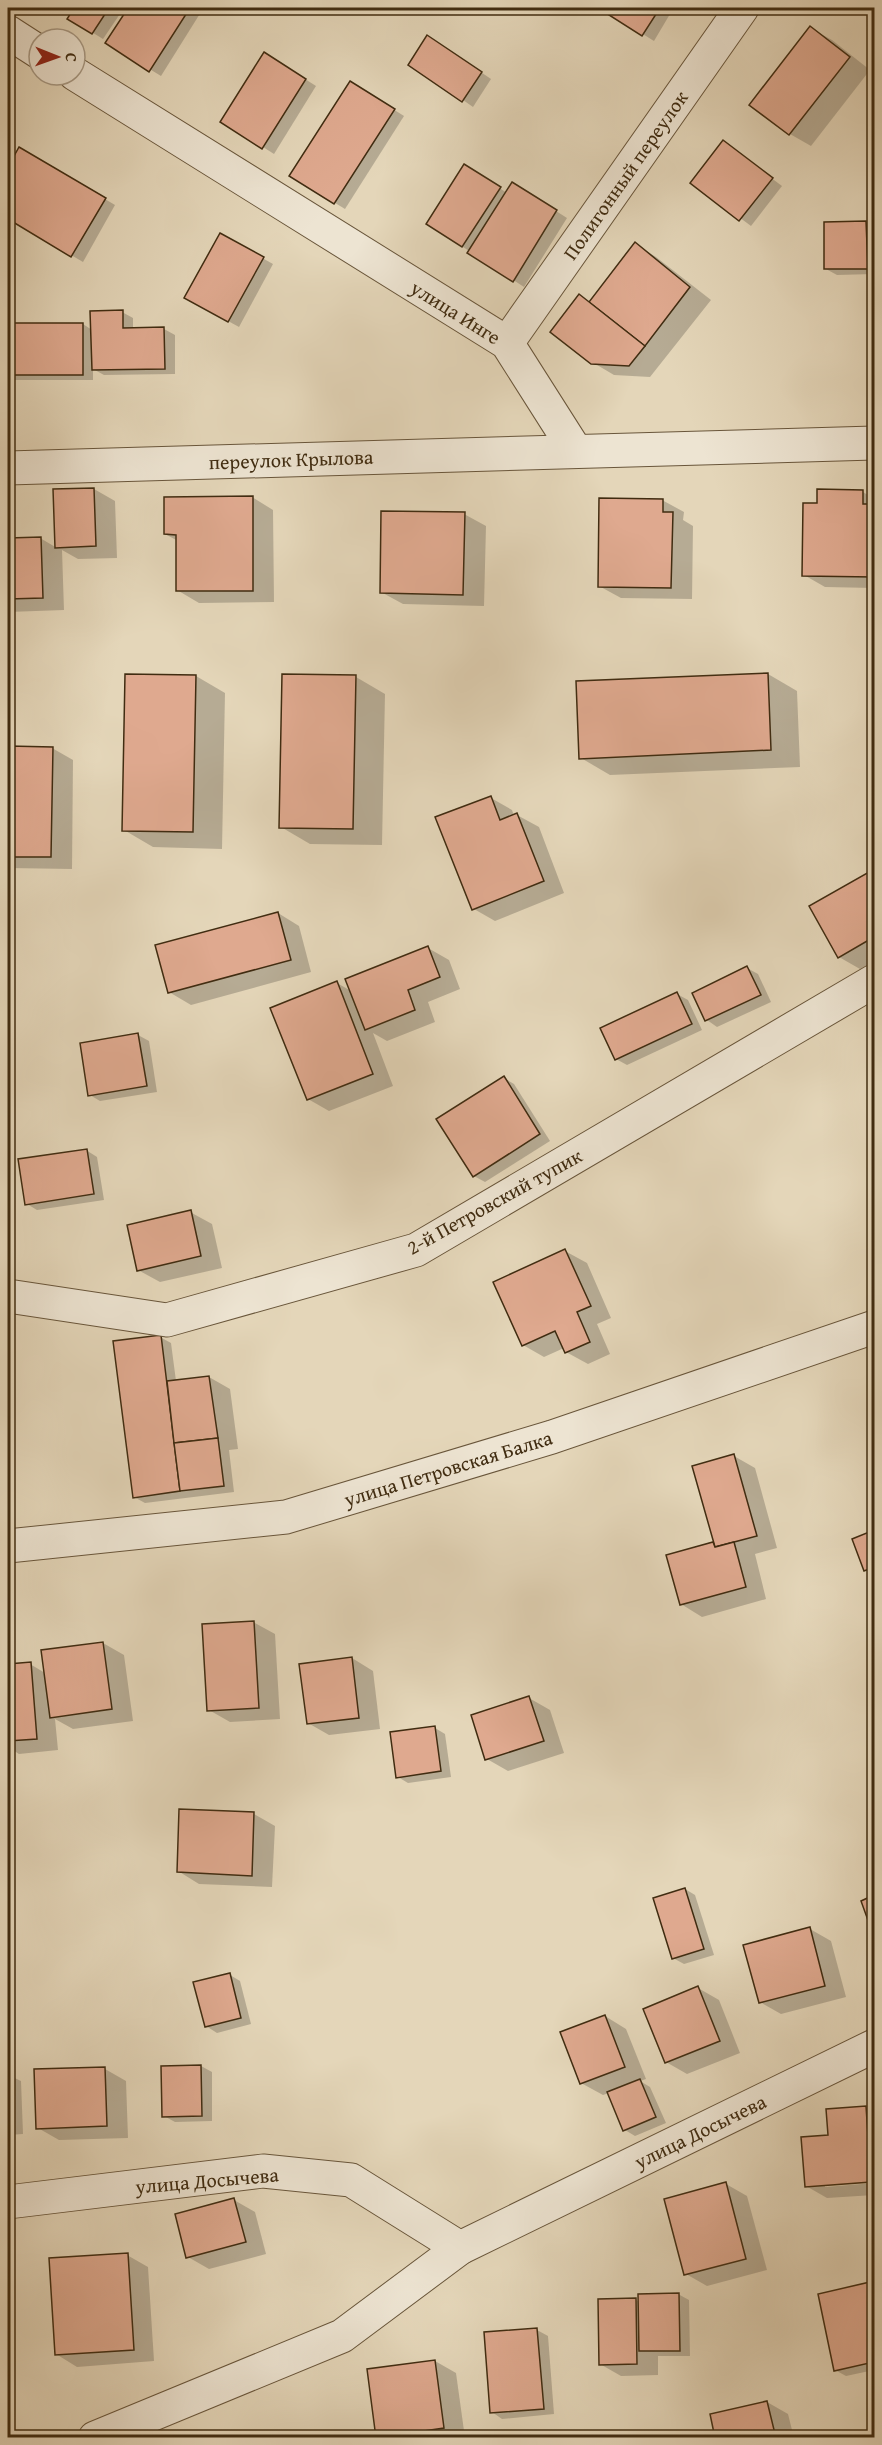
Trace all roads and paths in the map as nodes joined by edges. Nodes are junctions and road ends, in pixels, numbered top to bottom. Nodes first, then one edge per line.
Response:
1 (742, 8) edge
2 (8, 32) edge
3 (27, 44) edge
4 (87, 82) edge
5 (507, 344) junction
6 (874, 443) edge
7 (575, 450) junction
8 (8, 468) edge
9 (874, 981) edge
10 (8, 1296) edge
11 (874, 1327) edge
12 (8, 1546) edge
13 (874, 2046) edge
14 (8, 2202) edge
15 (460, 2248) junction
16 (95, 2438) edge

1 - 5 street, Полигонный переулок
2 - 3 street
4 - 5 street, улица Инге
5 - 7 street, улица Инге
6 - 7 street
7 - 8 street, переулок Крылова
9 - 10 street, 2-й Петровский тупик
11 - 12 street, улица Петровская Балка
13 - 15 street, улица Досычева
14 - 15 street, улица Досычева
15 - 16 street, улица Досычева

